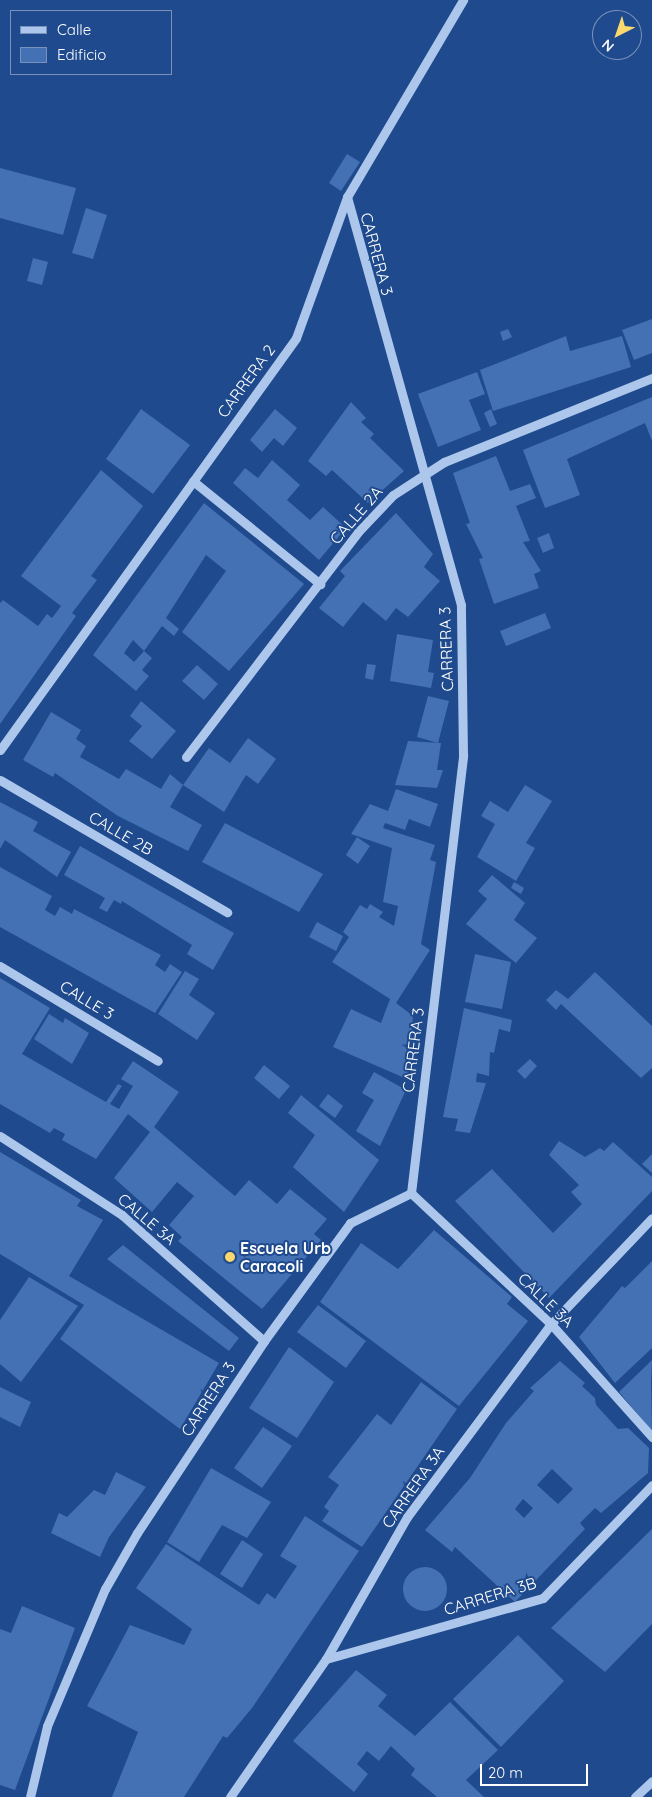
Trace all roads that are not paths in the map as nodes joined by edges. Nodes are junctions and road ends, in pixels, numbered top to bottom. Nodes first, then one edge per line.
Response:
1 (463, 0) edge
2 (347, 197) junction
3 (652, 378) edge
4 (427, 474) junction
5 (193, 481) junction
6 (320, 584) junction
7 (0, 750) edge
8 (186, 756) dead end
9 (0, 780) edge
10 (227, 912) dead end
11 (0, 966) edge
12 (158, 1060) dead end
13 (0, 1136) edge
14 (411, 1193) junction
15 (652, 1218) edge
16 (551, 1324) junction
17 (264, 1341) junction
18 (652, 1437) edge
19 (652, 1485) edge
20 (326, 1659) junction
21 (652, 1780) edge
22 (30, 1797) edge
23 (230, 1797) edge
24 (635, 1797) edge

1 - 2 street, CARRERA 2
2 - 4 street, CARRERA 3
2 - 5 street, CARRERA 2
3 - 4 street, CALLE 2A
4 - 6 street, CALLE 2A
4 - 14 street, CARRERA 3
5 - 6 street
5 - 7 street, CARRERA 2
6 - 8 street, CALLE 2A
9 - 10 street, CALLE 2B
11 - 12 street, CALLE 3
13 - 17 street, CALLE 3A
14 - 16 street, CALLE 3A
14 - 17 street, CARRERA 3
15 - 16 street, CARRERA 3A
16 - 18 street, CALLE 3A
16 - 20 street, CARRERA 3A
17 - 22 street, CARRERA 3
19 - 20 street, CARRERA 3B
20 - 23 street, CARRERA 3A
21 - 24 street

